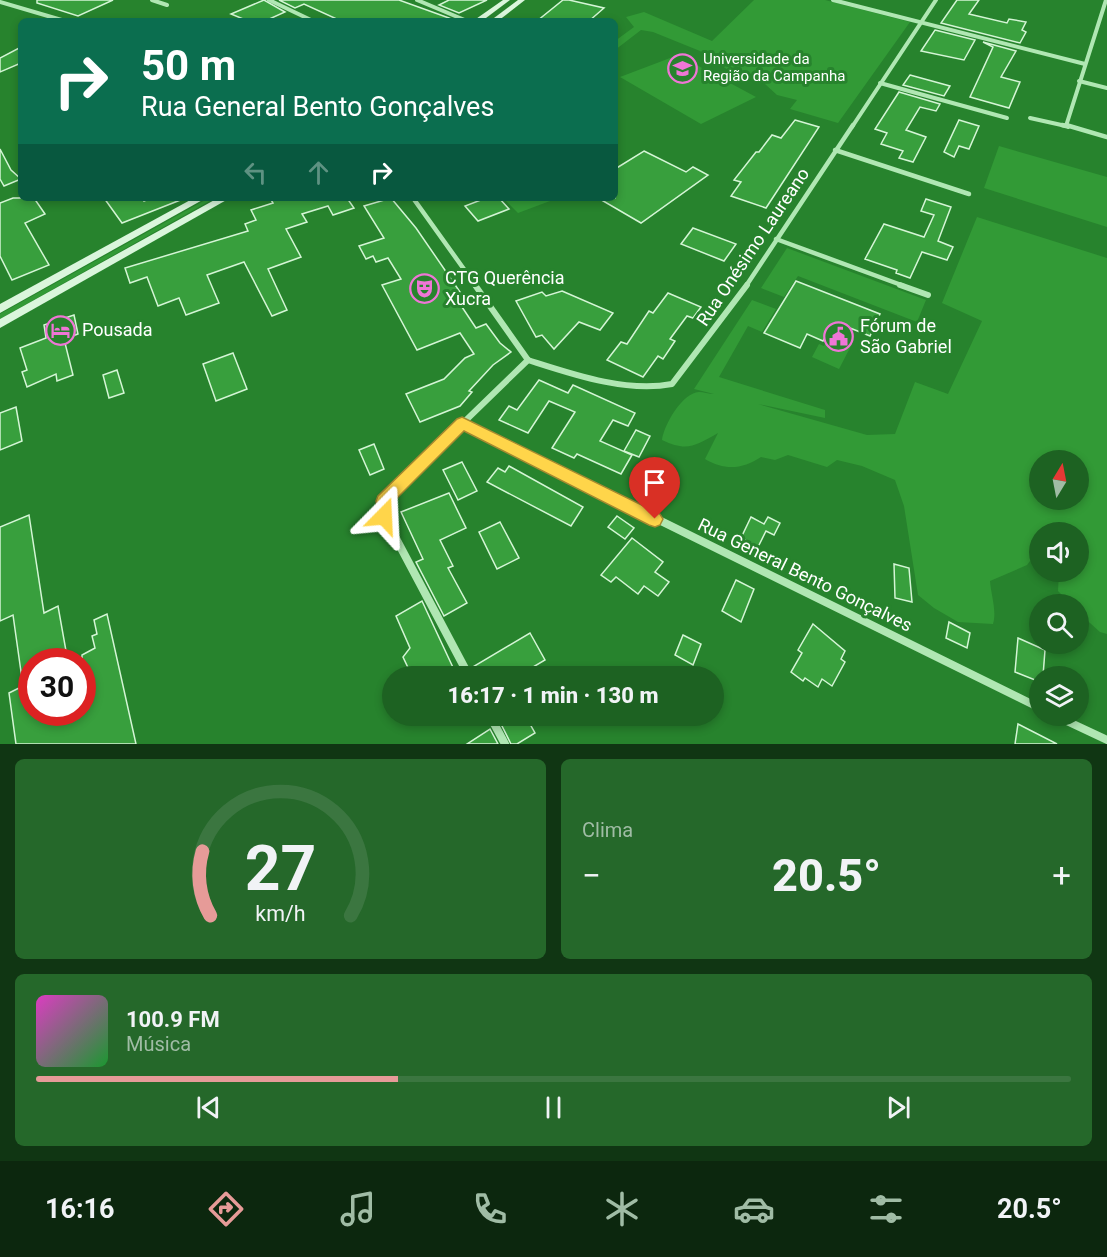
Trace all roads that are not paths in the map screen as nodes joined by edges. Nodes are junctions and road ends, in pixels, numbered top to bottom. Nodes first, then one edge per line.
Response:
1 (152, 0) edge
2 (269, 0) edge
3 (417, 0) edge
4 (507, 0) edge
5 (522, 0) edge
6 (832, 0) edge
7 (936, 0) edge
8 (1106, 0) edge
9 (0, 2) edge
10 (167, 5) dead end
11 (55, 18) edge
12 (307, 18) edge
13 (460, 18) edge
14 (481, 18) edge
15 (498, 18) edge
16 (921, 22) junction
17 (1086, 64) junction
18 (1079, 81) junction
19 (880, 82) junction
20 (1107, 88) edge
21 (1007, 118) dead end
22 (1030, 118) dead end
23 (1066, 126) junction
24 (1107, 137) edge
25 (835, 150) junction
26 (969, 194) dead end
27 (196, 201) edge
28 (220, 201) edge
29 (415, 201) edge
30 (776, 239) junction
31 (928, 295) dead end
32 (0, 309) edge
33 (0, 324) edge
34 (528, 360) junction
35 (462, 423) junction
36 (464, 666) edge
37 (1029, 703) edge
38 (495, 726) edge
39 (1077, 726) edge
40 (1107, 740) edge
41 (505, 744) edge

1 - 10 street
2 - 12 street
3 - 13 street
4 - 14 main road
5 - 15 main road
6 - 16 street
7 - 16 street, Rua Onésimo Laureano
8 - 17 street
9 - 11 street
16 - 17 street
16 - 19 street, Rua Onésimo Laureano
17 - 18 street
18 - 20 street
18 - 23 street
19 - 21 street
19 - 25 street, Rua Onésimo Laureano
22 - 23 street
23 - 24 street
25 - 26 street
25 - 30 street, Rua Onésimo Laureano
27 - 32 main road
28 - 33 main road
29 - 34 street
30 - 31 street
30 - 34 street, Rua Onésimo Laureano
34 - 35 street
35 - 36 street
35 - 37 street, Rua General Bento Gonçalves
38 - 41 street
39 - 40 street

